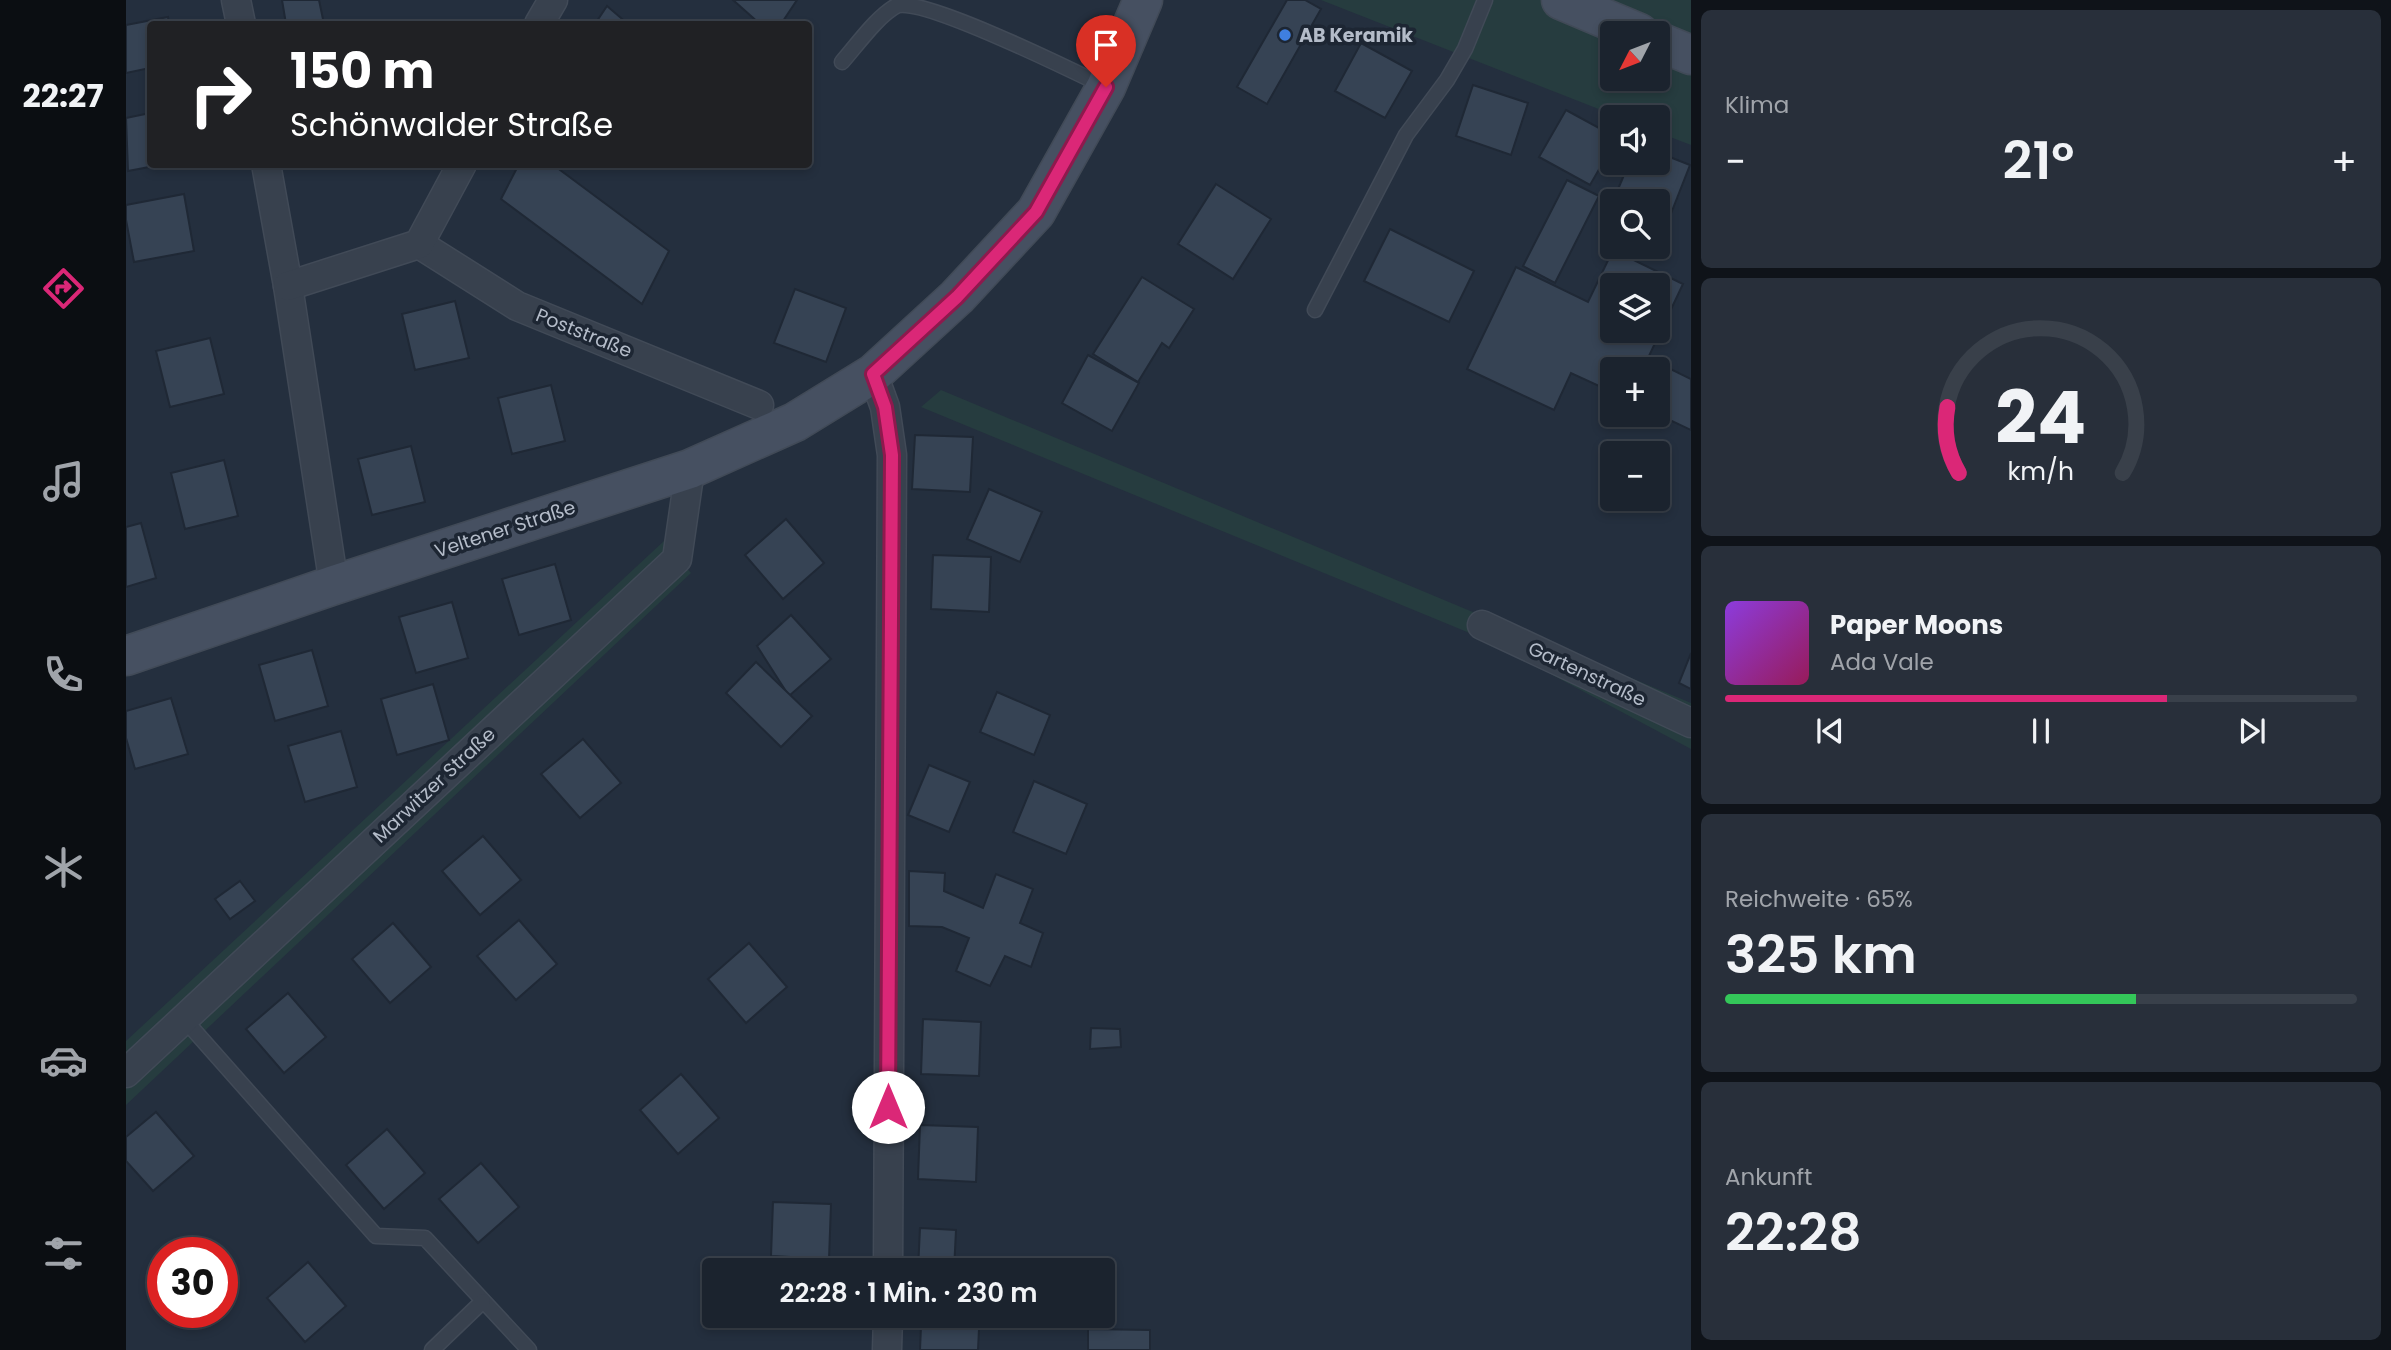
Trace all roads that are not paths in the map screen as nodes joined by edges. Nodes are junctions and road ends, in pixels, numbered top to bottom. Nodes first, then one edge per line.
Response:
1 (236, 0) edge
2 (552, 0) edge
3 (1143, 0) edge
4 (1485, 0) edge
5 (1561, 0) edge
6 (240, 21) edge
7 (541, 21) edge
8 (1611, 21) edge
9 (1670, 46) edge
10 (1691, 55) edge
11 (842, 62) dead end
12 (1106, 87) junction
13 (267, 168) edge
14 (461, 168) edge
15 (419, 244) junction
16 (288, 286) junction
17 (1315, 310) dead end
18 (873, 374) junction
19 (759, 405) dead end
20 (690, 469) junction
21 (334, 585) junction
22 (1482, 625) dead end
23 (126, 656) edge
24 (1691, 723) edge
25 (184, 1019) junction
26 (126, 1073) edge
27 (888, 1258) edge
28 (483, 1301) junction
29 (888, 1328) edge
30 (432, 1350) edge
31 (529, 1350) edge
32 (887, 1350) edge

1 - 6 street
2 - 7 street
3 - 12 main road, Veltener Straße
4 - 17 lane
5 - 8 main road
9 - 10 main road
11 - 12 lane
12 - 18 main road, Veltener Straße
13 - 16 street
14 - 15 street
15 - 16 street
15 - 19 street, Poststraße
16 - 21 street
18 - 20 main road, Veltener Straße
18 - 27 street
20 - 21 main road, Veltener Straße
20 - 25 street, Marwitzer Straße
21 - 23 main road, Veltener Straße
22 - 24 street, Gartenstraße
25 - 26 street, Marwitzer Straße
25 - 28 lane
28 - 30 lane
28 - 31 lane
29 - 32 street

